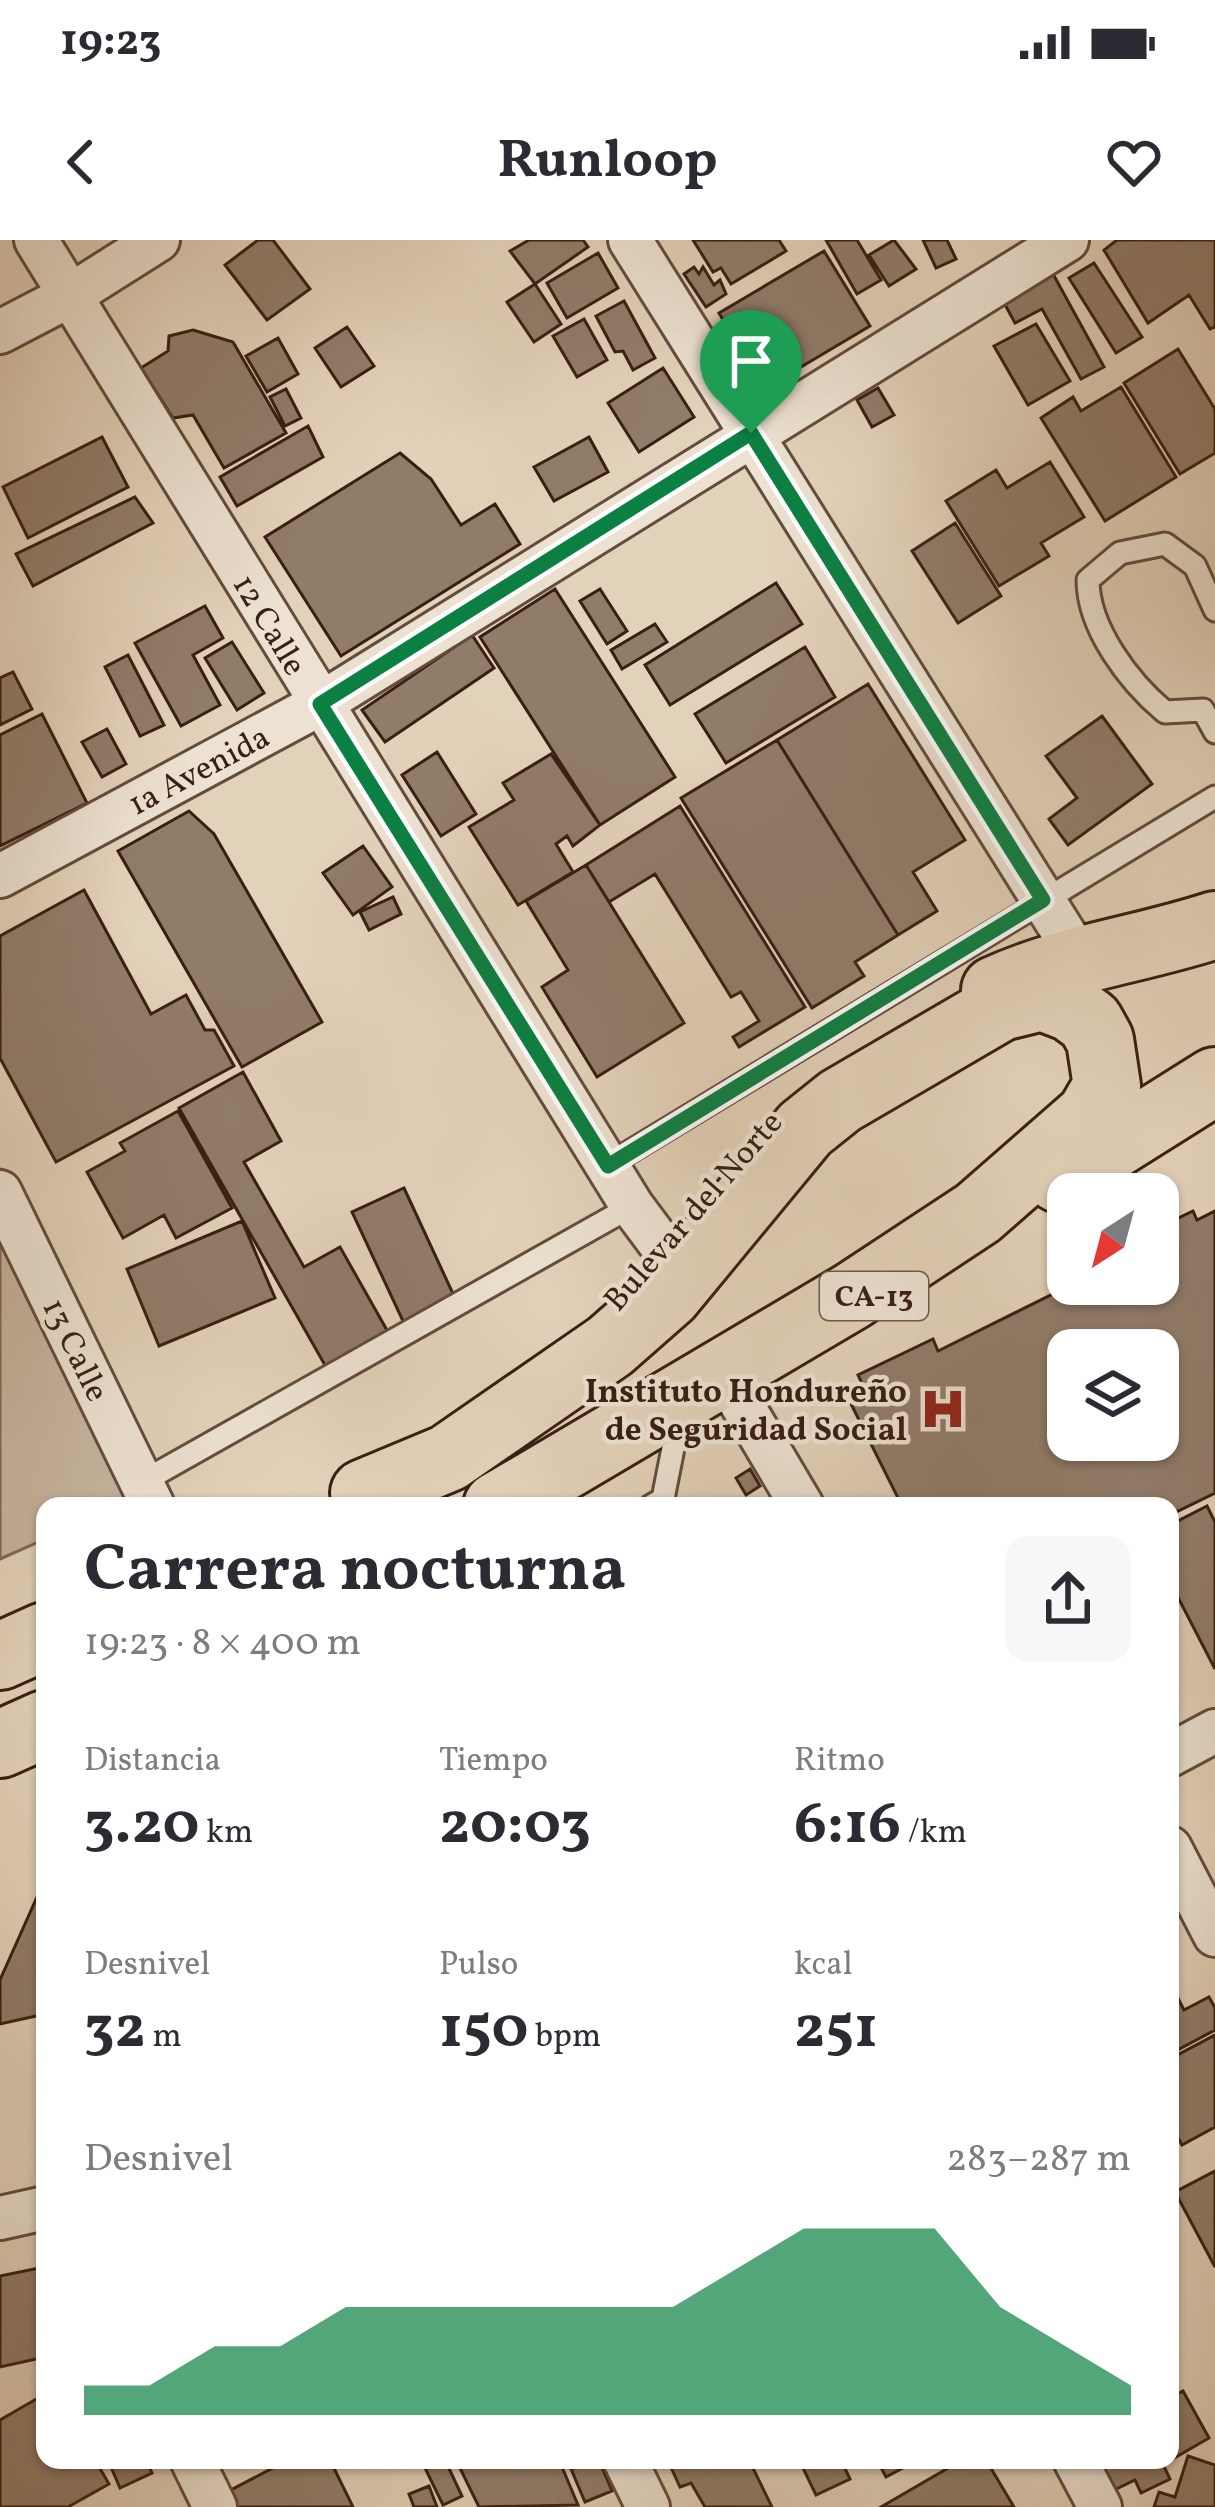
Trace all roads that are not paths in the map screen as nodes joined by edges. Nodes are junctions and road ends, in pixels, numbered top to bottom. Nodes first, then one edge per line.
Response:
1 (36, 240) edge
2 (158, 240) edge
3 (630, 240) edge
4 (1066, 240) edge
5 (71, 296) junction
6 (0, 332) edge
7 (751, 433) junction
8 (1215, 610) edge
9 (320, 704) junction
10 (1209, 705) edge
11 (1215, 732) edge
12 (1215, 797) edge
13 (0, 876) edge
14 (1043, 900) junction
15 (1215, 925) edge
16 (1082, 962) junction
17 (1215, 1082) edge
18 (608, 1166) junction
19 (0, 1192) edge
20 (648, 1228) junction
21 (705, 1402) junction
22 (147, 1494) edge
23 (354, 1497) edge
24 (357, 1497) edge
25 (512, 1497) edge
26 (546, 1497) edge
27 (664, 1497) edge
28 (794, 1497) edge
29 (36, 1640) edge
30 (0, 1656) edge
31 (36, 1728) edge
32 (1215, 1731) edge
33 (0, 1744) edge
34 (36, 1745) edge
35 (1179, 1749) edge
36 (0, 1759) edge
37 (1179, 1863) edge
38 (1209, 1912) edge
39 (36, 2210) edge
40 (0, 2218) edge
41 (196, 2469) edge
42 (629, 2469) edge
43 (1080, 2469) edge
44 (215, 2507) edge
45 (648, 2507) edge
46 (1100, 2507) edge

1 - 5 street, 12 Calle
2 - 5 street
3 - 7 street
4 - 7 street, 1a Avenida
5 - 6 street
5 - 9 street, 12 Calle
7 - 9 street, 1a Avenida
7 - 14 street
8 - 10 lane
9 - 13 street, 1a Avenida
9 - 18 street, 12 Calle
10 - 11 lane
12 - 14 lane
14 - 16 street
14 - 18 lane
15 - 16 highway, Bulevar del Norte
16 - 20 highway, Bulevar del Norte
17 - 21 highway, CA-13
18 - 20 street, 12 Calle
19 - 22 street, 13 Calle
20 - 22 lane
20 - 23 highway, Bulevar del Norte
21 - 26 highway, CA-13
21 - 27 lane
21 - 28 street
24 - 25 highway
29 - 30 highway
31 - 33 highway
32 - 35 street
34 - 36 highway
37 - 38 street
39 - 40 street
41 - 44 street
42 - 45 street
43 - 46 street

